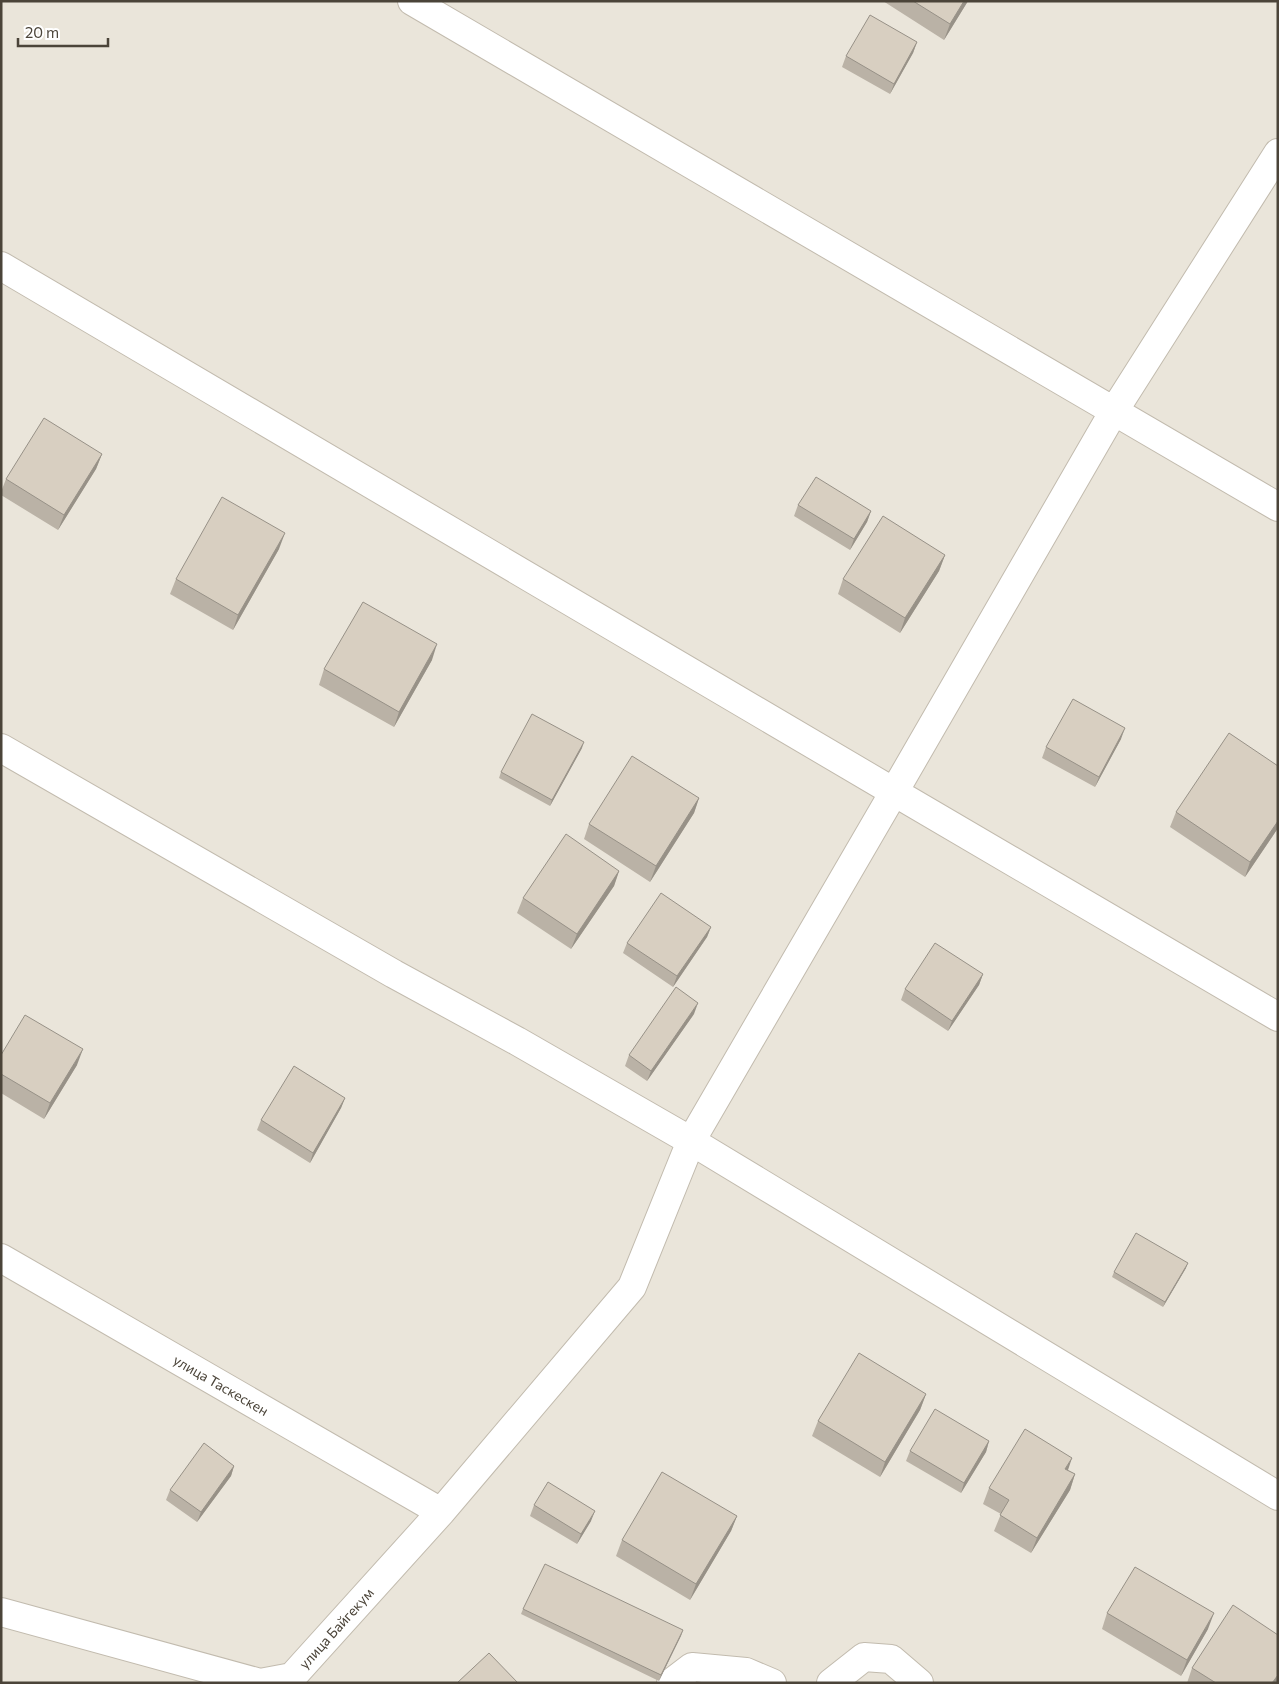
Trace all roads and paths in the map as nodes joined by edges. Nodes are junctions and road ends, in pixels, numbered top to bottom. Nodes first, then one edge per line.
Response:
1 (412, 1) edge
2 (1278, 153) edge
3 (1, 266) edge
4 (1114, 411) junction
5 (1278, 507) edge
6 (1, 748) edge
7 (894, 792) junction
8 (1278, 1017) edge
9 (690, 1141) junction
10 (1, 1258) edge
11 (1278, 1496) edge
12 (441, 1512) junction
13 (1, 1612) edge
14 (671, 1683) edge
15 (772, 1683) edge
16 (831, 1683) edge
17 (918, 1683) edge

1 - 4 street
2 - 4 street, улица Байгекум
3 - 7 street
4 - 5 street
4 - 7 street, улица Байгекум
6 - 9 street
7 - 8 street
7 - 9 street, улица Байгекум
9 - 11 street
9 - 12 street, улица Байгекум
10 - 12 street, улица Таскескен
12 - 13 street, улица Байгекум
14 - 15 street
16 - 17 street

